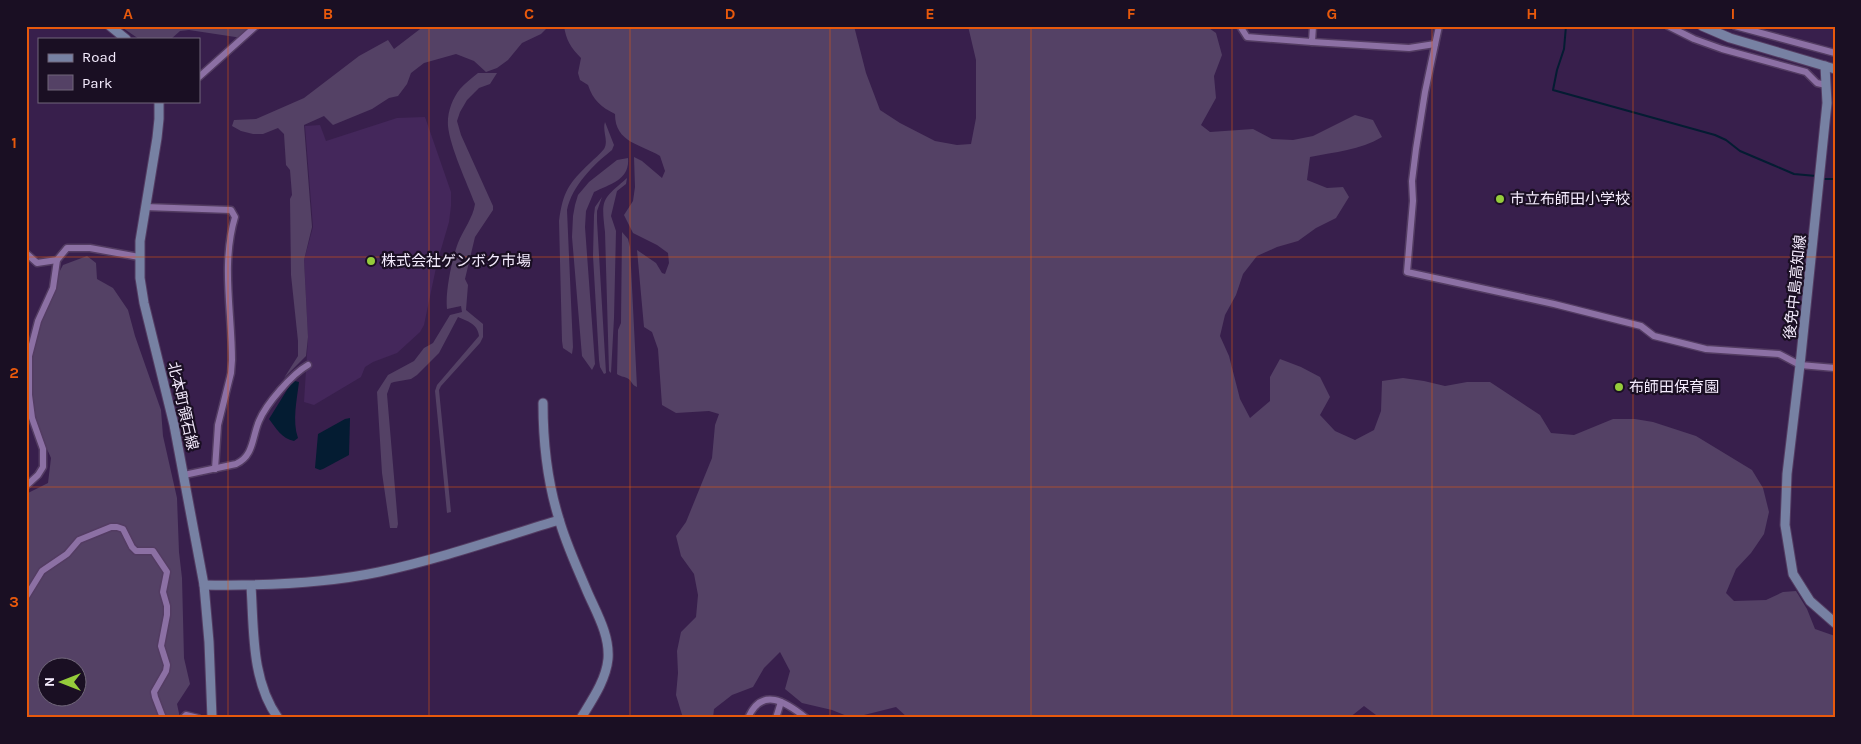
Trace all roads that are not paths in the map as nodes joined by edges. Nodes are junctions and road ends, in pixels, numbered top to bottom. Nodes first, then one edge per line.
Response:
1 (110, 26) edge
2 (256, 26) edge
3 (1240, 26) edge
4 (1313, 26) edge
5 (1440, 26) edge
6 (1668, 26) edge
7 (1702, 26) edge
8 (1735, 26) edge
9 (125, 38) edge
10 (1312, 42) junction
11 (1436, 44) junction
12 (1835, 53) edge
13 (1824, 66) junction
14 (1835, 69) edge
15 (200, 75) edge
16 (1826, 85) junction
17 (160, 102) edge
18 (145, 207) junction
19 (26, 254) edge
20 (139, 257) junction
21 (57, 260) junction
22 (308, 365) dead end
23 (1800, 365) junction
24 (1835, 368) edge
25 (543, 402) dead end
26 (215, 469) junction
27 (184, 475) junction
28 (26, 486) edge
29 (559, 520) junction
30 (204, 585) junction
31 (251, 586) junction
32 (26, 597) edge
33 (1835, 623) edge
34 (781, 702) junction
35 (163, 718) edge
36 (183, 718) edge
37 (198, 718) edge
38 (212, 718) edge
39 (278, 718) edge
40 (581, 718) edge
41 (748, 718) edge
42 (776, 718) edge
43 (806, 718) edge

1 - 9 main road
2 - 15 street
3 - 10 street
4 - 10 street
5 - 11 street
6 - 16 street
7 - 13 main road
8 - 12 street
10 - 11 street
11 - 23 street
13 - 14 main road
13 - 16 main road, 後免中島高知線
16 - 23 main road, 後免中島高知線
17 - 18 main road, 北本町領石線
18 - 20 main road, 北本町領石線
18 - 26 street
19 - 21 street
20 - 21 street
20 - 27 main road, 北本町領石線
21 - 28 street
22 - 26 street
23 - 24 street
23 - 33 main road, 後免中島高知線
25 - 29 main road
26 - 27 street
27 - 30 main road, 北本町領石線
29 - 31 main road
29 - 40 main road
30 - 31 main road
30 - 38 main road, 北本町領石線
31 - 39 main road
32 - 35 street
34 - 41 street
34 - 42 street
34 - 43 street
36 - 37 street

